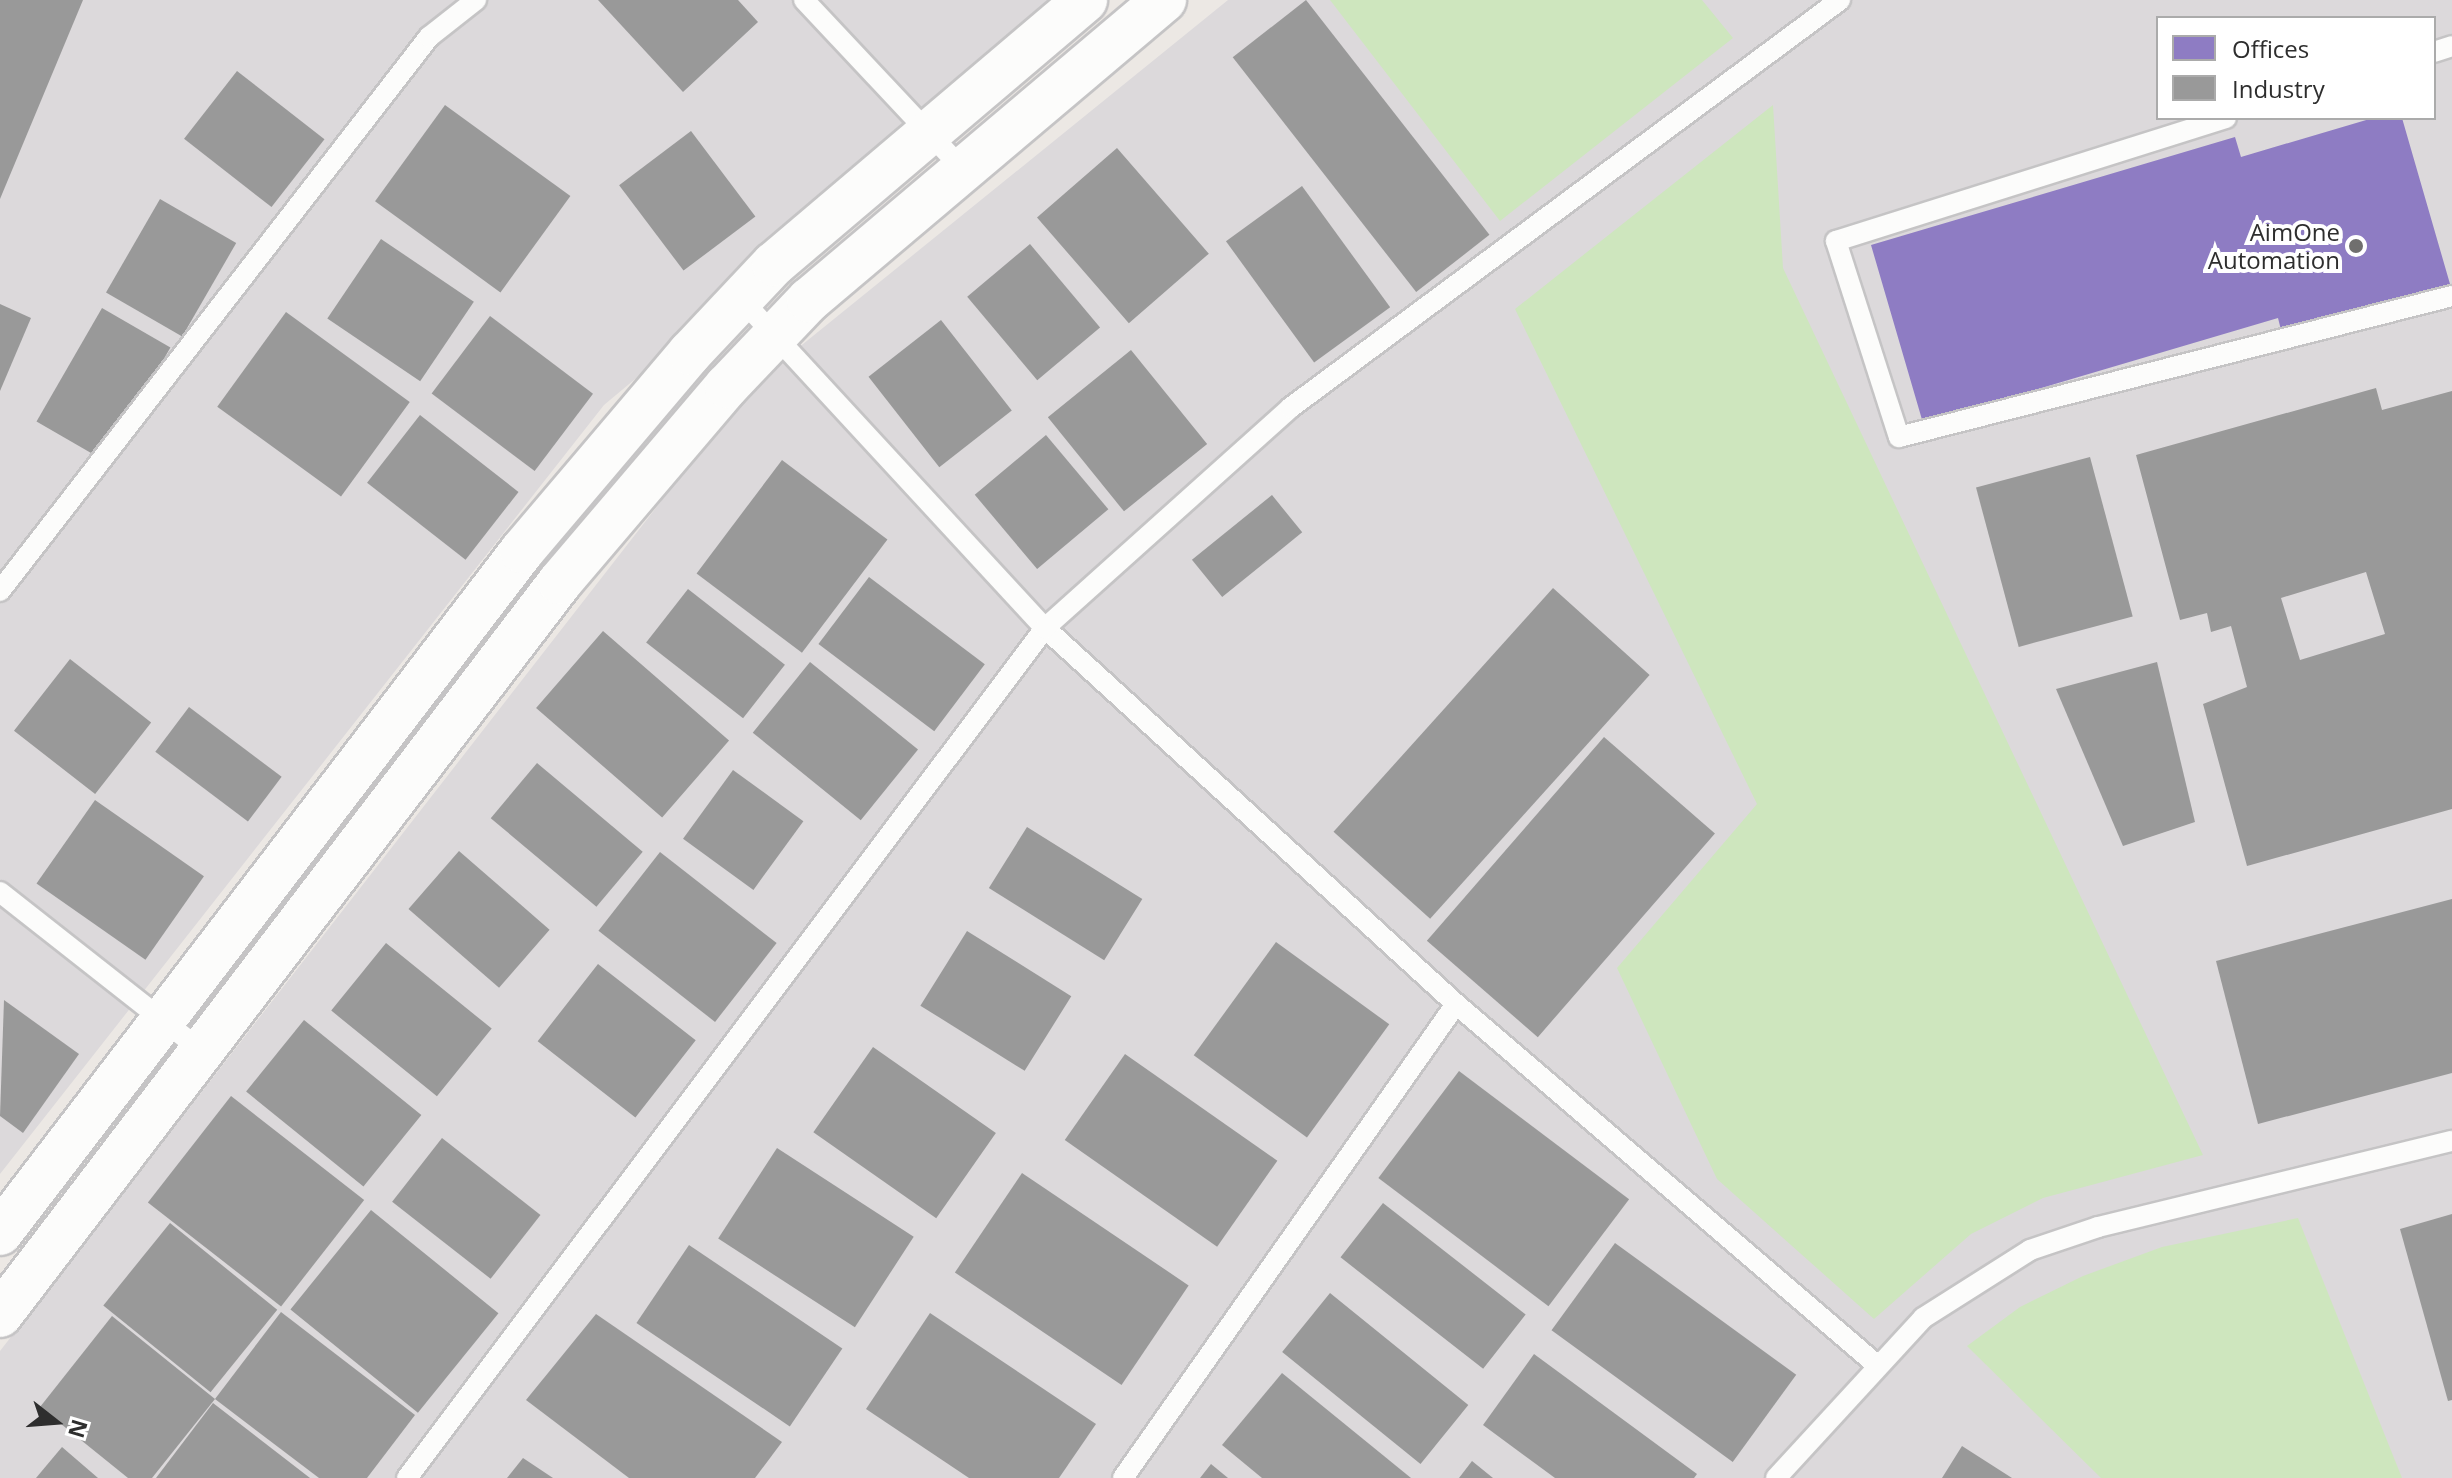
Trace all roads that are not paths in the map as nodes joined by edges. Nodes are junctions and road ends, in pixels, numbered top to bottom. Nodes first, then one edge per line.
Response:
1 (476, 0) edge
2 (804, 0) edge
3 (1085, 0) edge
4 (1164, 0) edge
5 (1840, 0) edge
6 (2220, 120) edge
7 (927, 131) junction
8 (961, 167) junction
9 (2452, 296) edge
10 (741, 299) junction
11 (775, 335) junction
12 (0, 591) edge
13 (1045, 628) junction
14 (0, 892) edge
15 (1456, 1004) junction
16 (163, 1020) junction
17 (202, 1051) junction
18 (2452, 1141) edge
19 (0, 1233) edge
20 (0, 1315) edge
21 (1878, 1366) junction
22 (407, 1478) edge
23 (1123, 1478) edge
24 (1776, 1478) edge

1 - 12 lane
2 - 7 lane
3 - 7 main road
4 - 8 main road
5 - 13 lane
6 - 9 lane
7 - 8 lane
7 - 10 main road
8 - 11 main road
10 - 11 lane
10 - 16 main road
11 - 13 lane
11 - 17 main road
13 - 15 lane
13 - 22 lane
14 - 16 lane
15 - 21 lane
15 - 23 lane
16 - 17 lane
16 - 19 main road
17 - 20 main road
18 - 21 lane
21 - 24 lane

